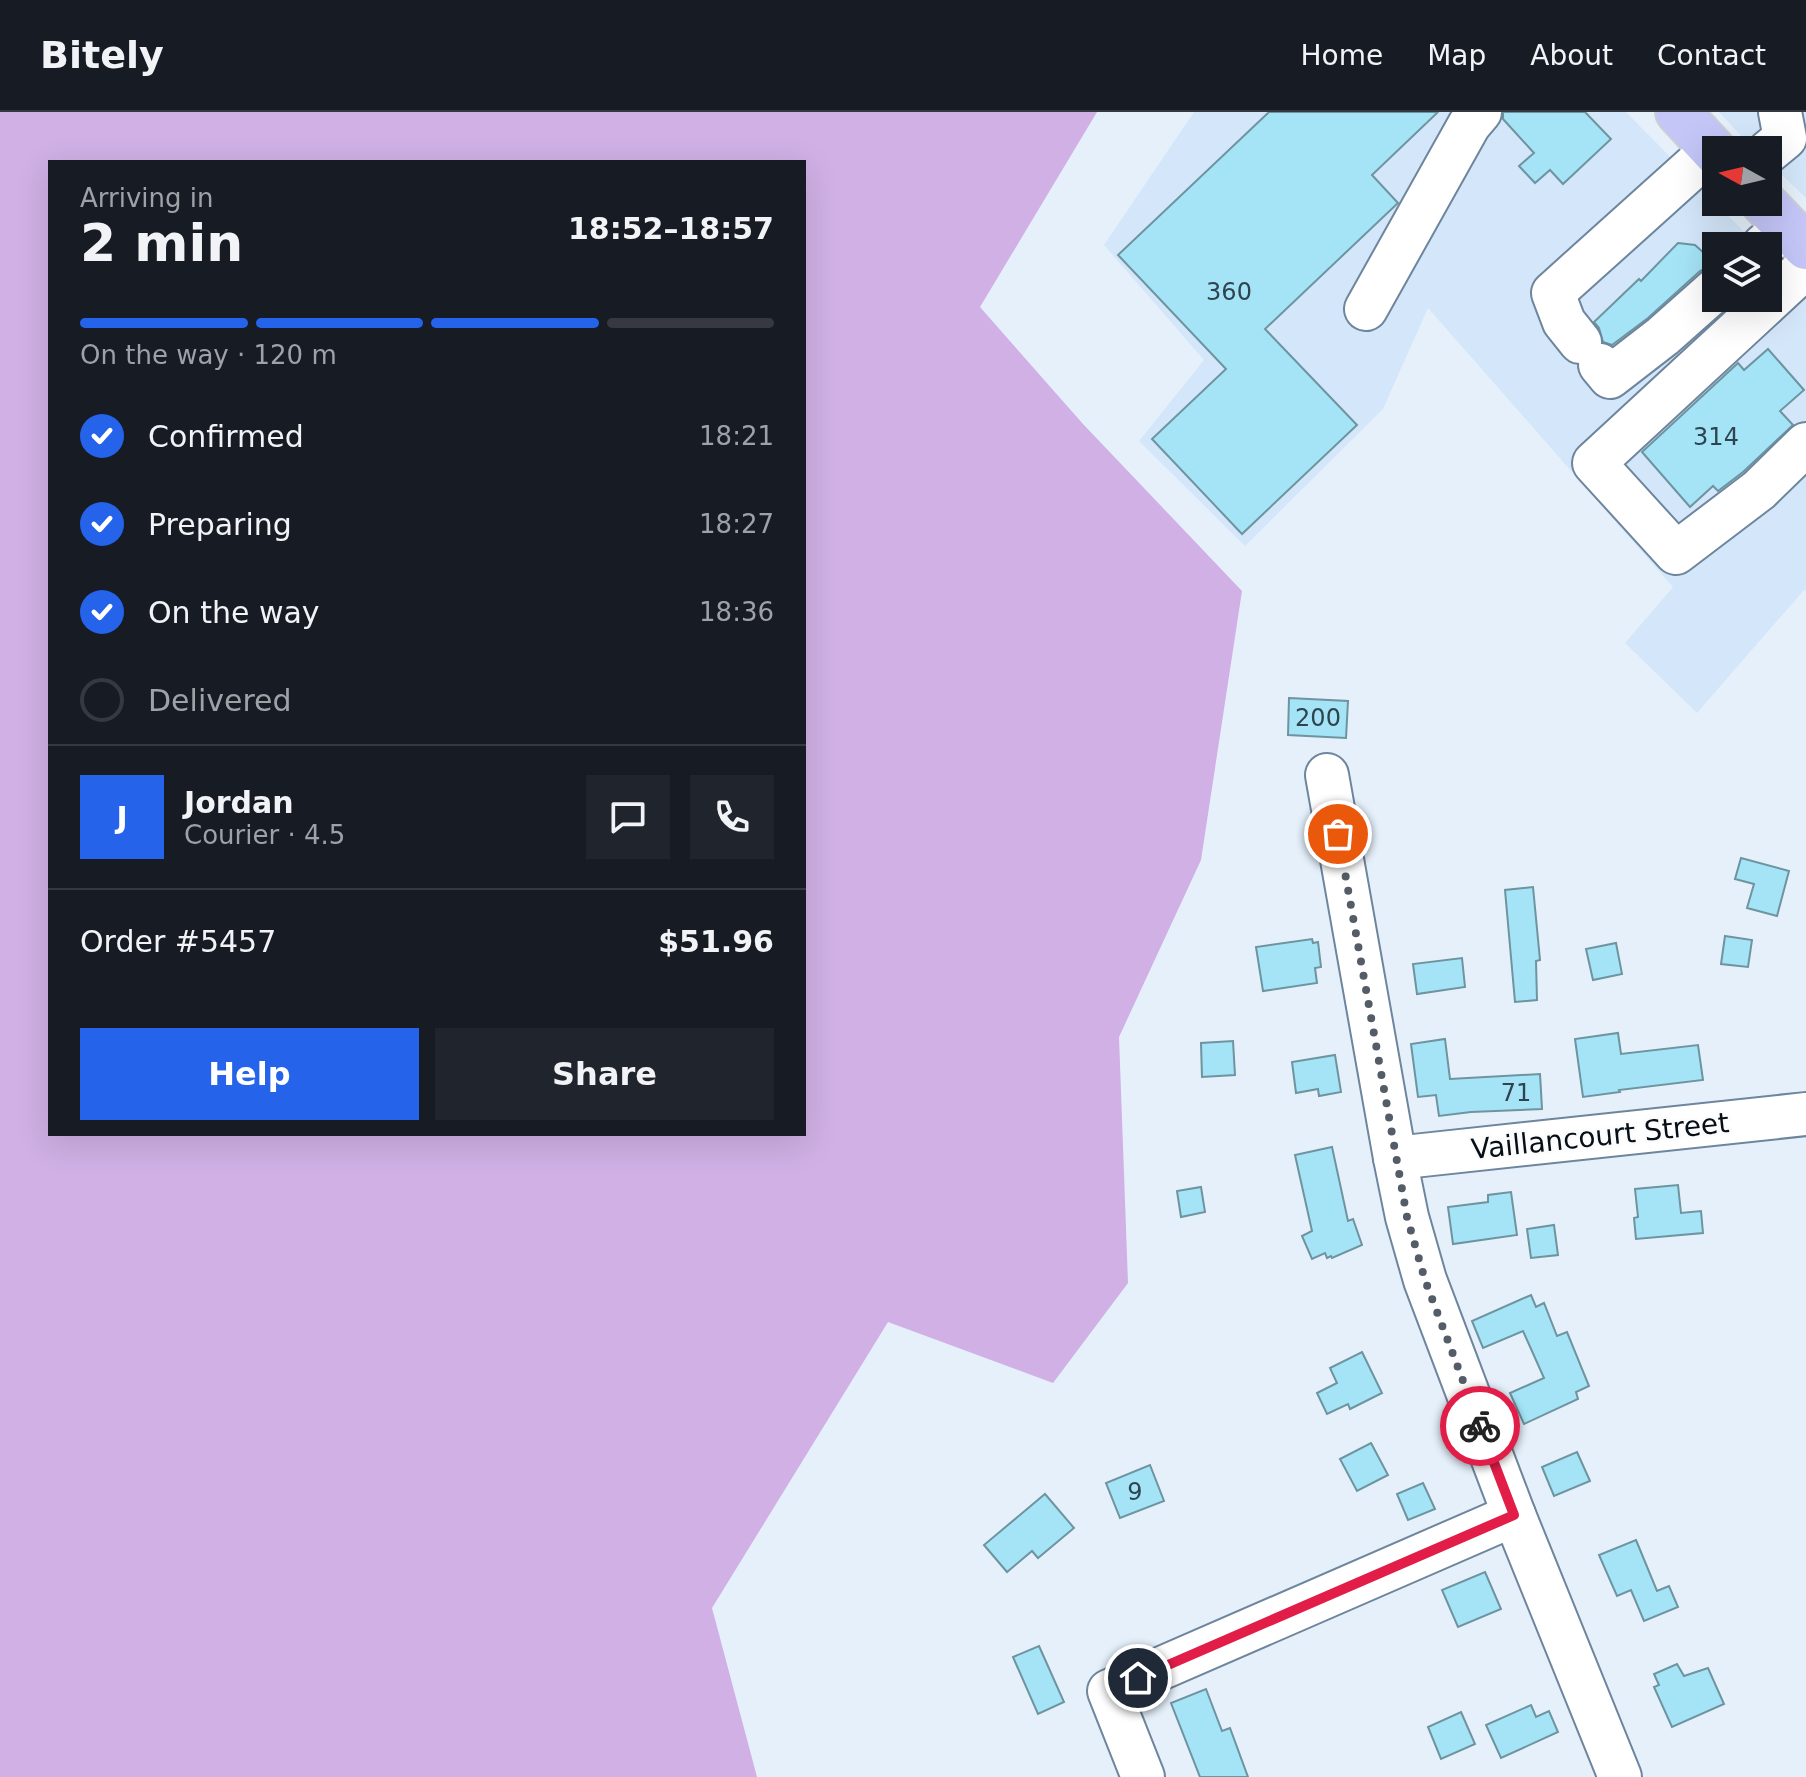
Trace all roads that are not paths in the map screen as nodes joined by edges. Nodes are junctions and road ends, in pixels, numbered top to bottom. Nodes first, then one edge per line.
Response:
1 (1480, 112) edge
2 (1678, 112) edge
3 (1702, 138) edge
4 (1702, 162) edge
5 (1806, 267) edge
6 (1702, 301) edge
7 (1366, 309) dead end
8 (1806, 444) edge
9 (1327, 775) dead end
10 (1806, 1114) edge
11 (1395, 1158) junction
12 (1514, 1515) junction
13 (1143, 1777) edge
14 (1620, 1777) edge

1 - 7 street
2 - 3 main road
4 - 6 street
5 - 8 street
9 - 11 street
10 - 11 street, Vaillancourt Street
11 - 12 street
12 - 13 street
12 - 14 street

